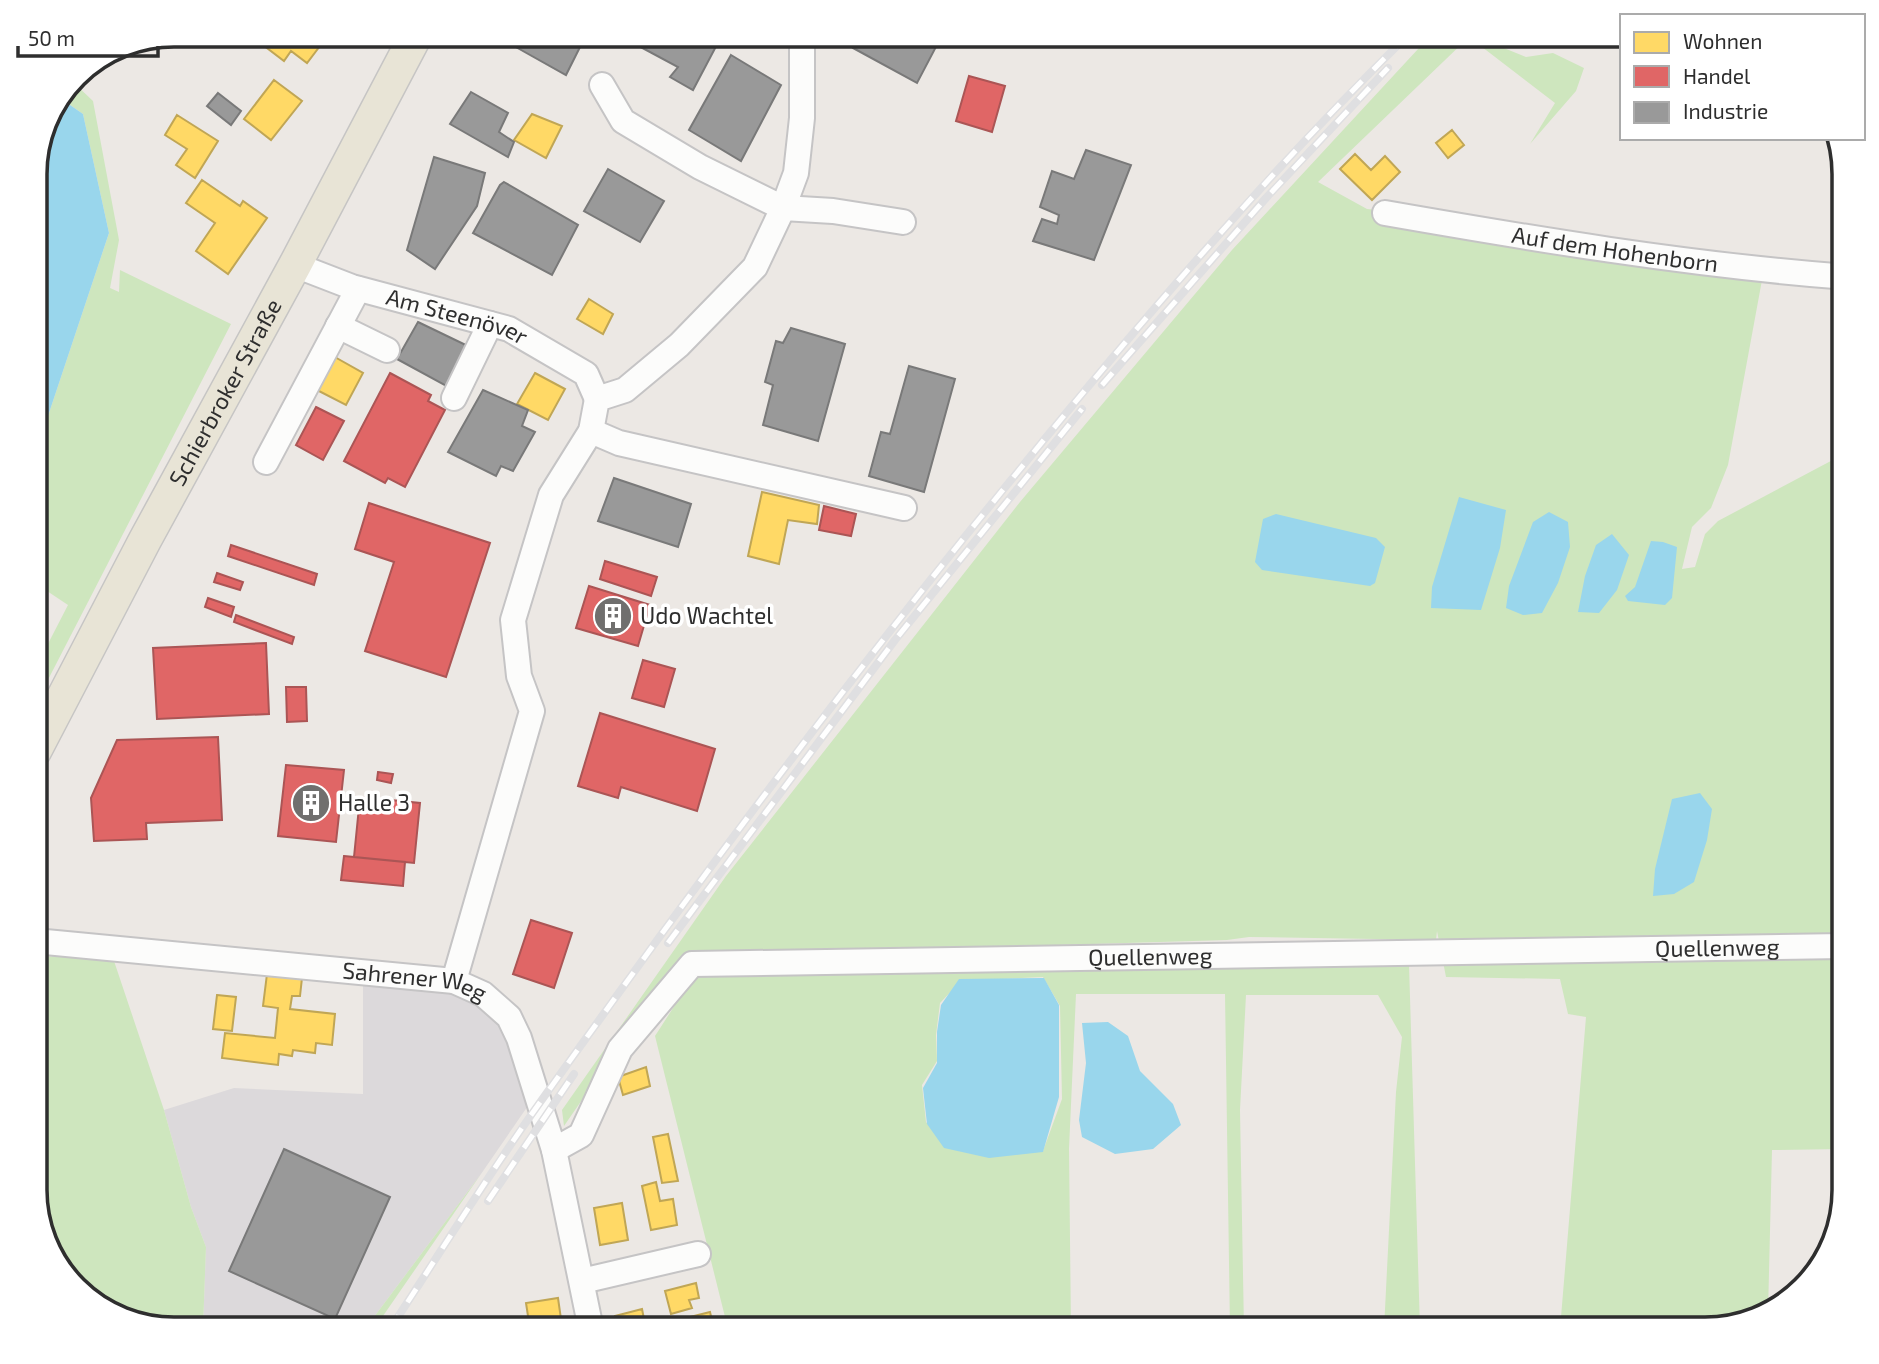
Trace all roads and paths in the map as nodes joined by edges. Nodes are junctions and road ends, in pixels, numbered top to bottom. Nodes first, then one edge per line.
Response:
1 (410, 47) edge
2 (802, 47) edge
3 (603, 85) dead end
4 (783, 208) junction
5 (1385, 213) dead end
6 (903, 222) dead end
7 (295, 265) junction
8 (1832, 276) edge
9 (358, 289) junction
10 (491, 324) junction
11 (338, 326) junction
12 (387, 350) dead end
13 (454, 398) dead end
14 (597, 399) junction
15 (591, 431) junction
16 (266, 462) dead end
17 (904, 509) dead end
18 (48, 726) edge
19 (48, 941) edge
20 (1832, 946) edge
21 (454, 981) junction
22 (554, 1150) junction
23 (698, 1254) dead end
24 (582, 1281) junction
25 (589, 1317) edge

1 - 7 main road, Schierbroker Straße
2 - 4 street
3 - 4 street
4 - 6 street
4 - 14 street
5 - 8 street, Auf dem Hohenborn
7 - 9 street, Am Steenöver
7 - 18 main road, Schierbroker Straße
9 - 10 street, Am Steenöver
9 - 11 street
10 - 13 street
10 - 14 street, Am Steenöver
11 - 12 street
11 - 16 street
14 - 15 street
15 - 17 street
15 - 21 street
19 - 21 street, Sahrener Weg
20 - 22 street, Quellenweg
21 - 22 street, Sahrener Weg
22 - 24 street, Sahrener Weg
23 - 24 street
24 - 25 street, Sahrener Weg

